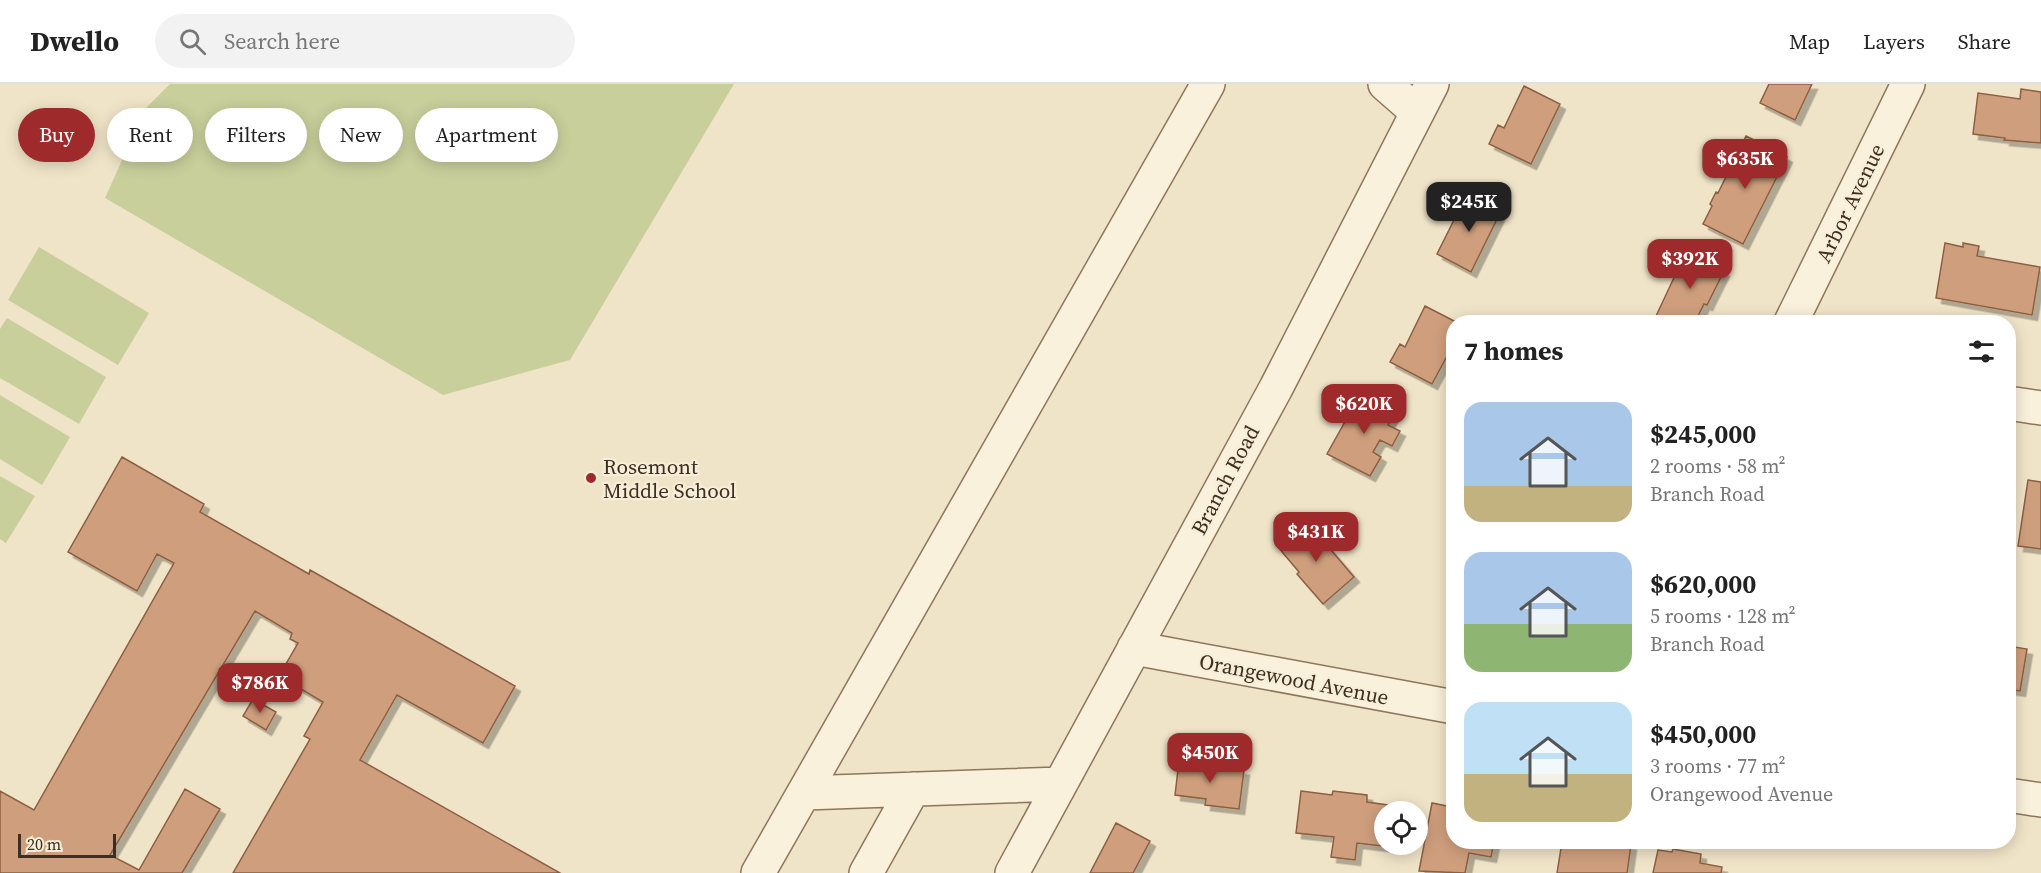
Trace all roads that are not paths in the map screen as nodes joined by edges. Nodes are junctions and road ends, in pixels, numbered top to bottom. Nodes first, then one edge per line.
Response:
1 (1208, 84) edge
2 (1385, 84) edge
3 (1432, 84) edge
4 (1908, 84) edge
5 (1417, 112) junction
6 (1794, 315) edge
7 (2016, 404) edge
8 (2041, 408) edge
9 (1134, 648) junction
10 (1446, 706) edge
11 (1060, 784) junction
12 (913, 789) junction
13 (804, 793) junction
14 (2016, 796) edge
15 (2041, 800) edge
16 (758, 873) edge
17 (866, 873) edge
18 (1012, 873) edge

1 - 13 street
2 - 5 street
3 - 5 street, Branch Road
4 - 6 street, Arbor Avenue
5 - 9 street, Branch Road
7 - 8 street
9 - 10 street, Orangewood Avenue
9 - 11 street, Branch Road
11 - 12 street
11 - 18 street, Branch Road
12 - 13 street
12 - 17 street
13 - 16 street
14 - 15 street

